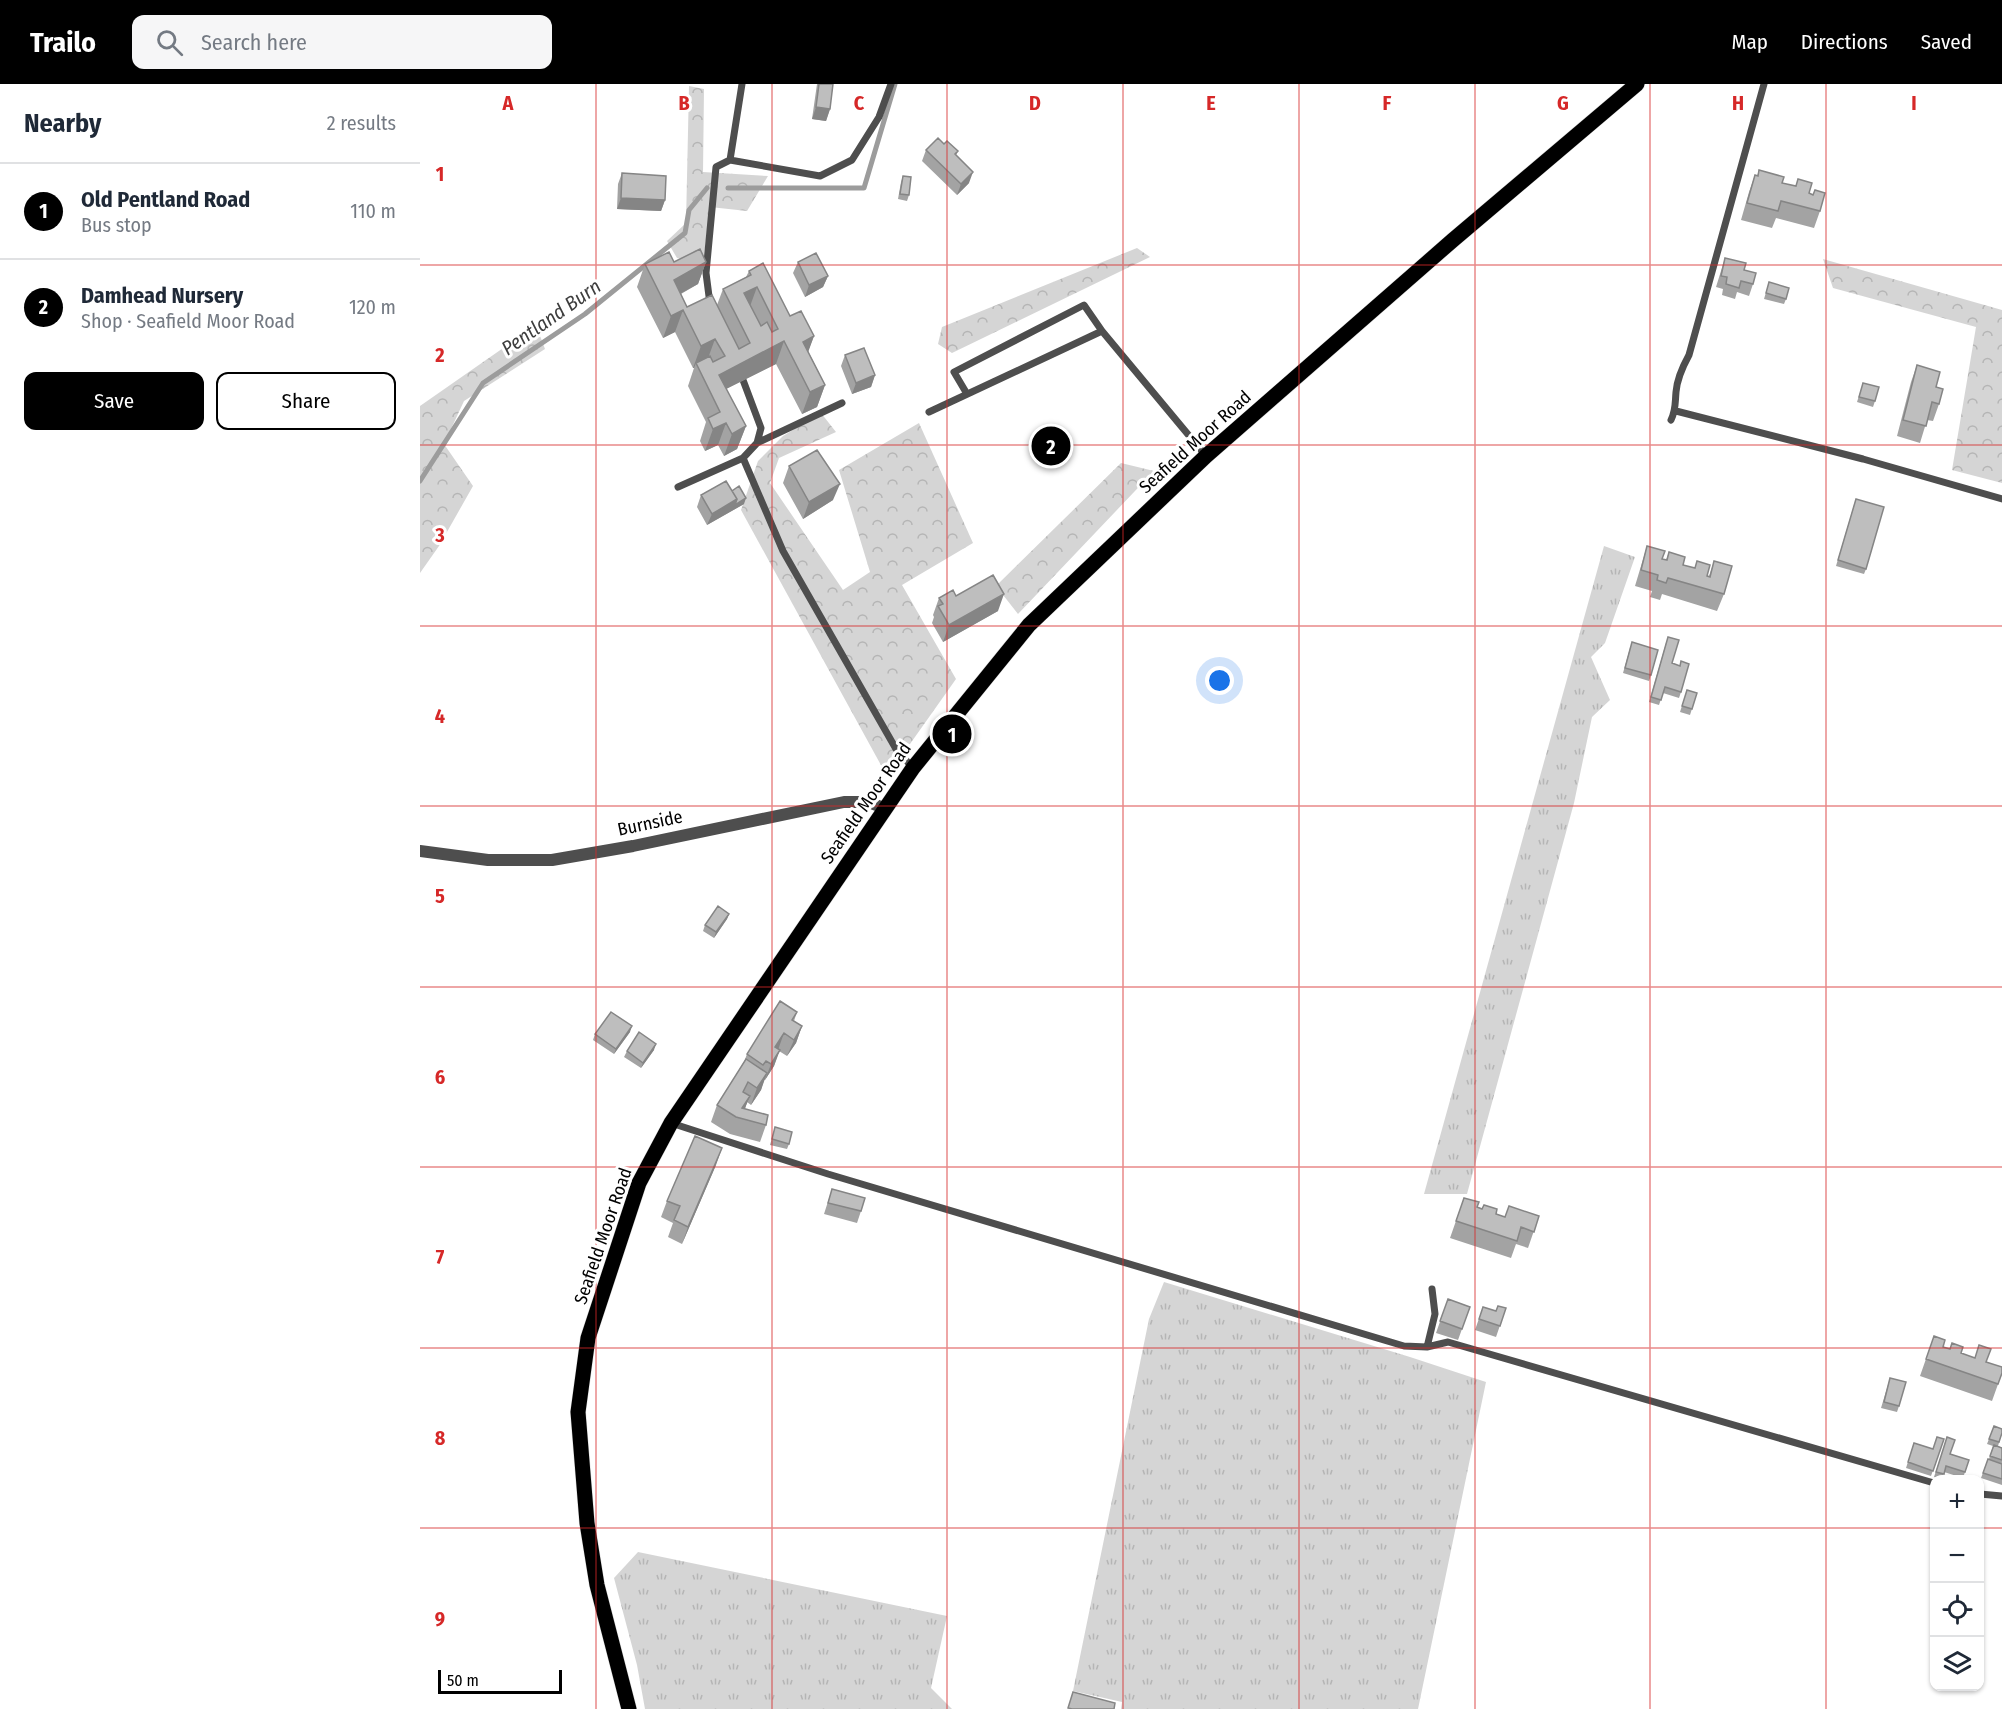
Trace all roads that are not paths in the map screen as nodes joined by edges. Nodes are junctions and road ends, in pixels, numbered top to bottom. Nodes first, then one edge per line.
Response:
1 (742, 84) edge
2 (891, 84) edge
3 (1637, 84) edge
4 (1764, 84) edge
5 (730, 160) junction
6 (712, 313) edge
7 (1102, 331) junction
8 (743, 380) edge
9 (967, 394) junction
10 (842, 403) dead end
11 (1676, 411) junction
12 (929, 412) dead end
13 (1671, 420) dead end
14 (757, 443) junction
15 (1206, 456) junction
16 (743, 458) junction
17 (678, 486) dead end
18 (2002, 499) edge
19 (913, 768) junction
20 (884, 808) junction
21 (420, 851) edge
22 (671, 1123) junction
23 (1432, 1288) dead end
24 (1427, 1347) junction
25 (1930, 1482) edge
26 (1984, 1494) edge
27 (2002, 1496) edge
28 (629, 1709) edge

1 - 5 lane
2 - 5 lane
3 - 15 main road, Seafield Moor Road
4 - 11 lane
5 - 6 lane
7 - 9 lane
7 - 9 lane
7 - 15 lane
8 - 14 lane
9 - 12 lane
10 - 14 lane
11 - 13 lane
11 - 18 lane
14 - 16 lane
15 - 19 main road, Seafield Moor Road
16 - 17 lane
16 - 19 lane
19 - 20 main road, Seafield Moor Road
20 - 21 street, Burnside
20 - 22 main road, Seafield Moor Road
22 - 24 lane
22 - 28 main road, Seafield Moor Road
23 - 24 lane
24 - 25 lane
26 - 27 lane

